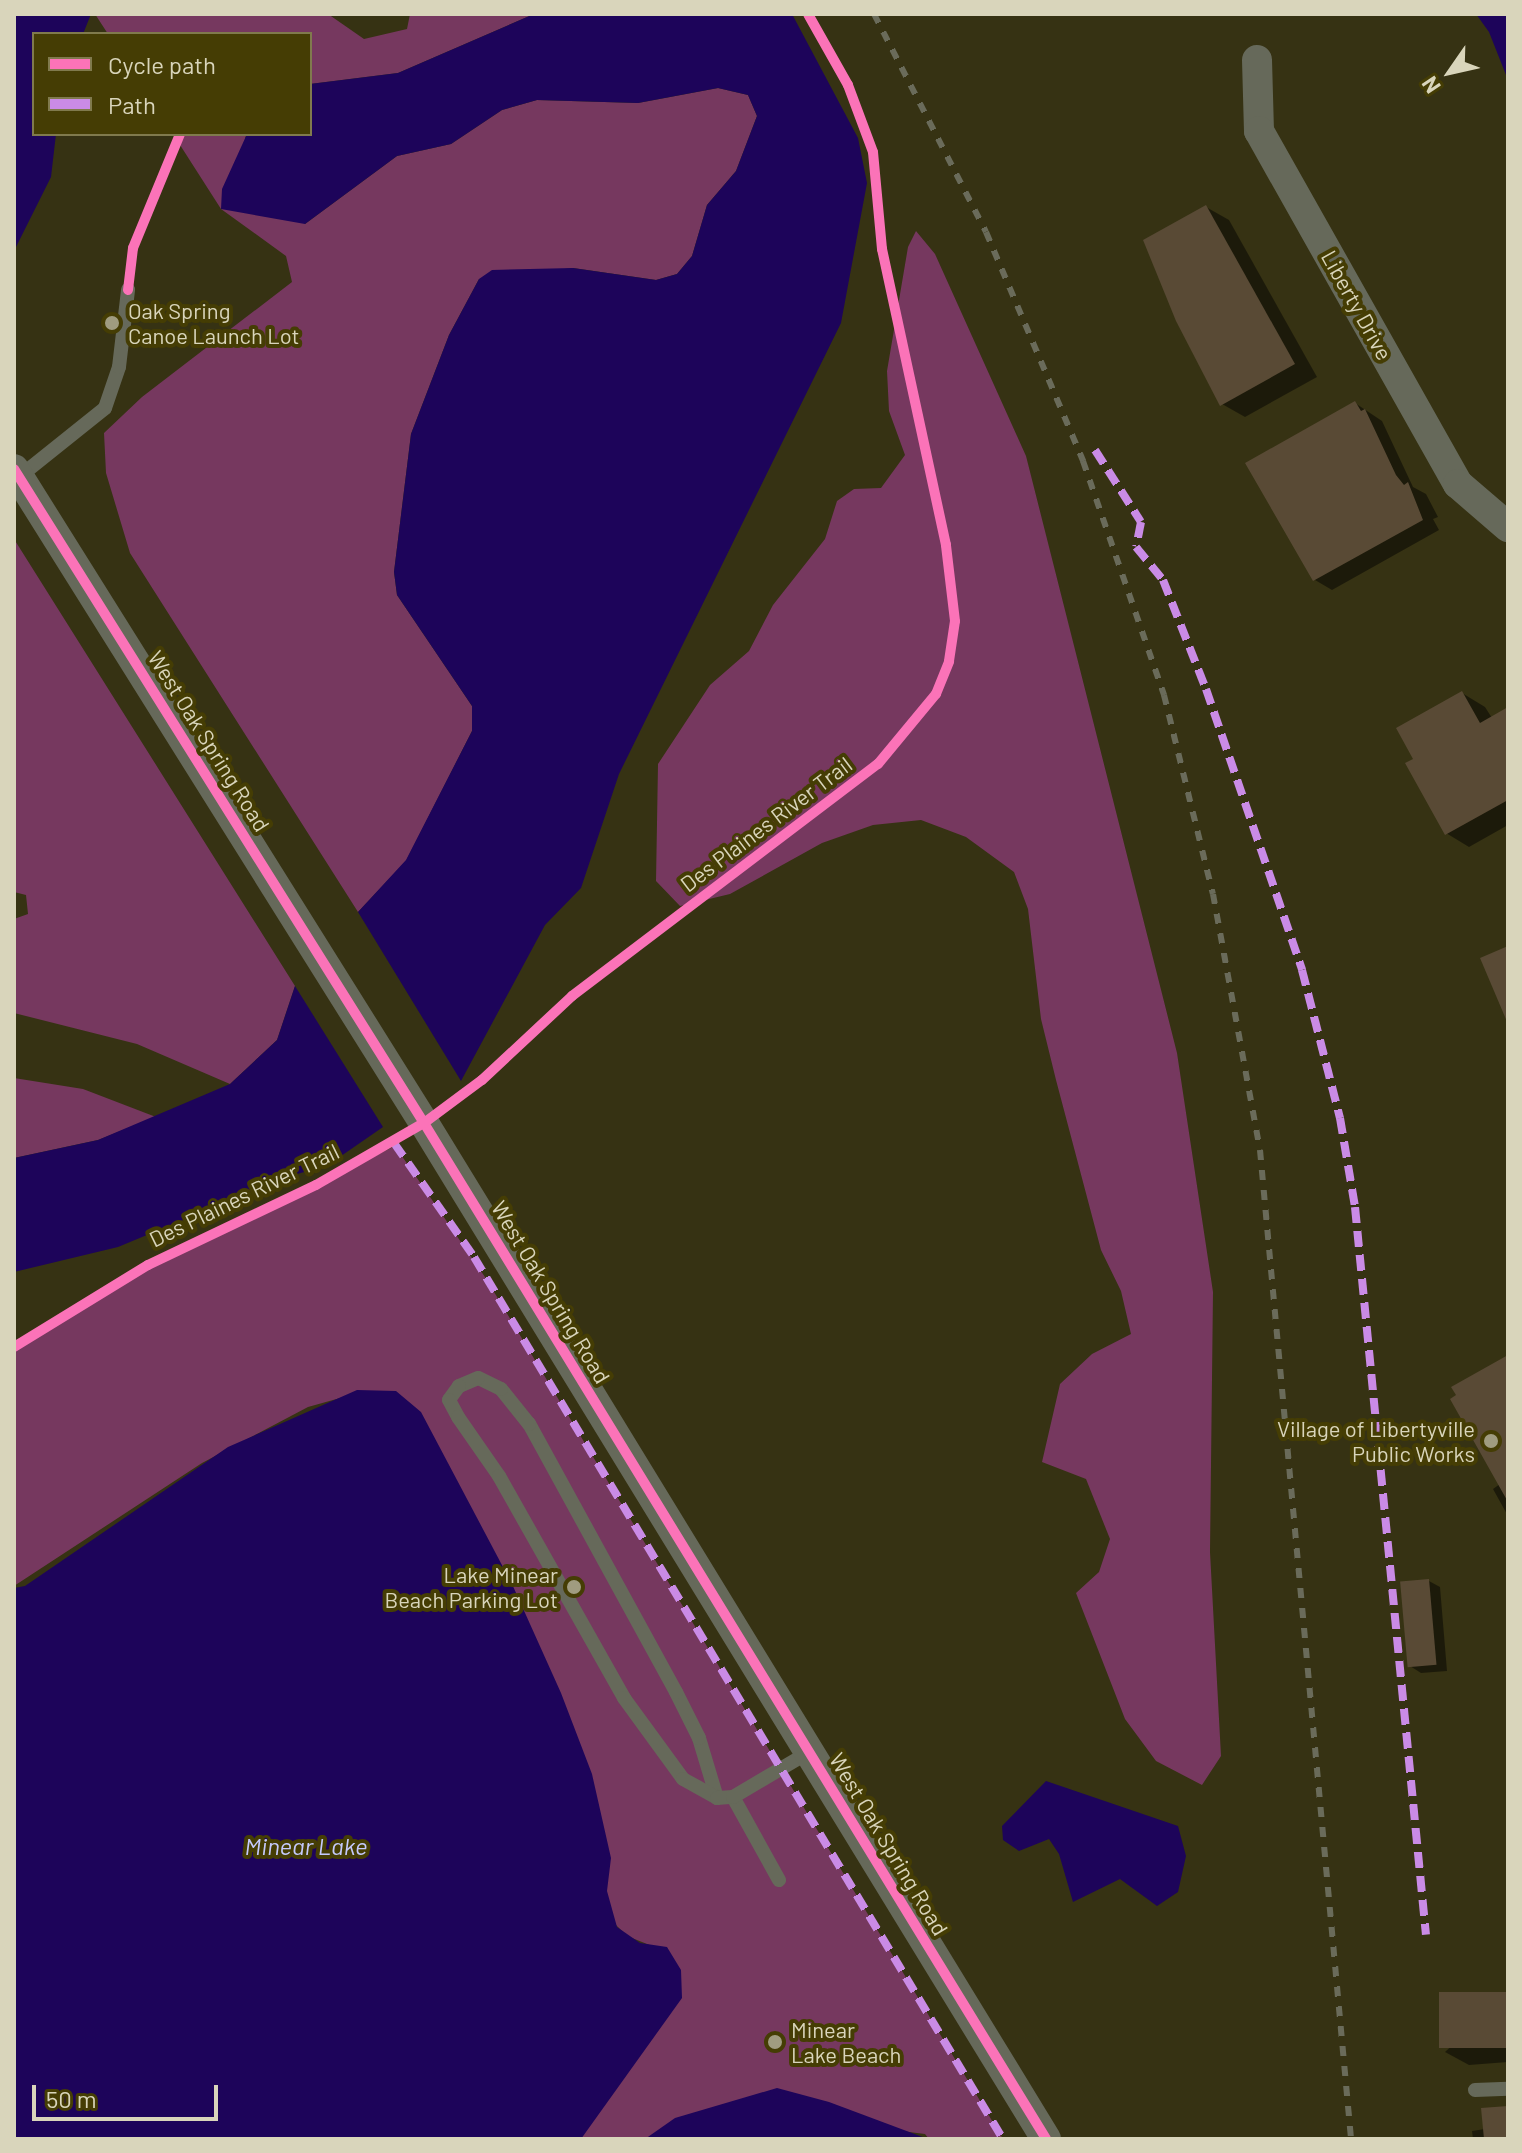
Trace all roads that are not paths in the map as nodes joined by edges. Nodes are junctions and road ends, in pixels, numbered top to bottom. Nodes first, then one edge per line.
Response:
1 (1257, 60) dead end
2 (128, 290) dead end
3 (16, 473) edge
4 (1508, 527) edge
5 (809, 1752) junction
6 (733, 1797) junction
7 (717, 1798) junction
8 (779, 1880) dead end
9 (1508, 2089) edge
10 (1475, 2090) dead end
11 (1046, 2139) edge

1 - 4 street, Liberty Drive
2 - 3 lane
3 - 5 street, West Oak Spring Road
5 - 6 lane
5 - 11 street, West Oak Spring Road
6 - 7 lane
6 - 8 lane
7 - 7 lane
9 - 10 lane

